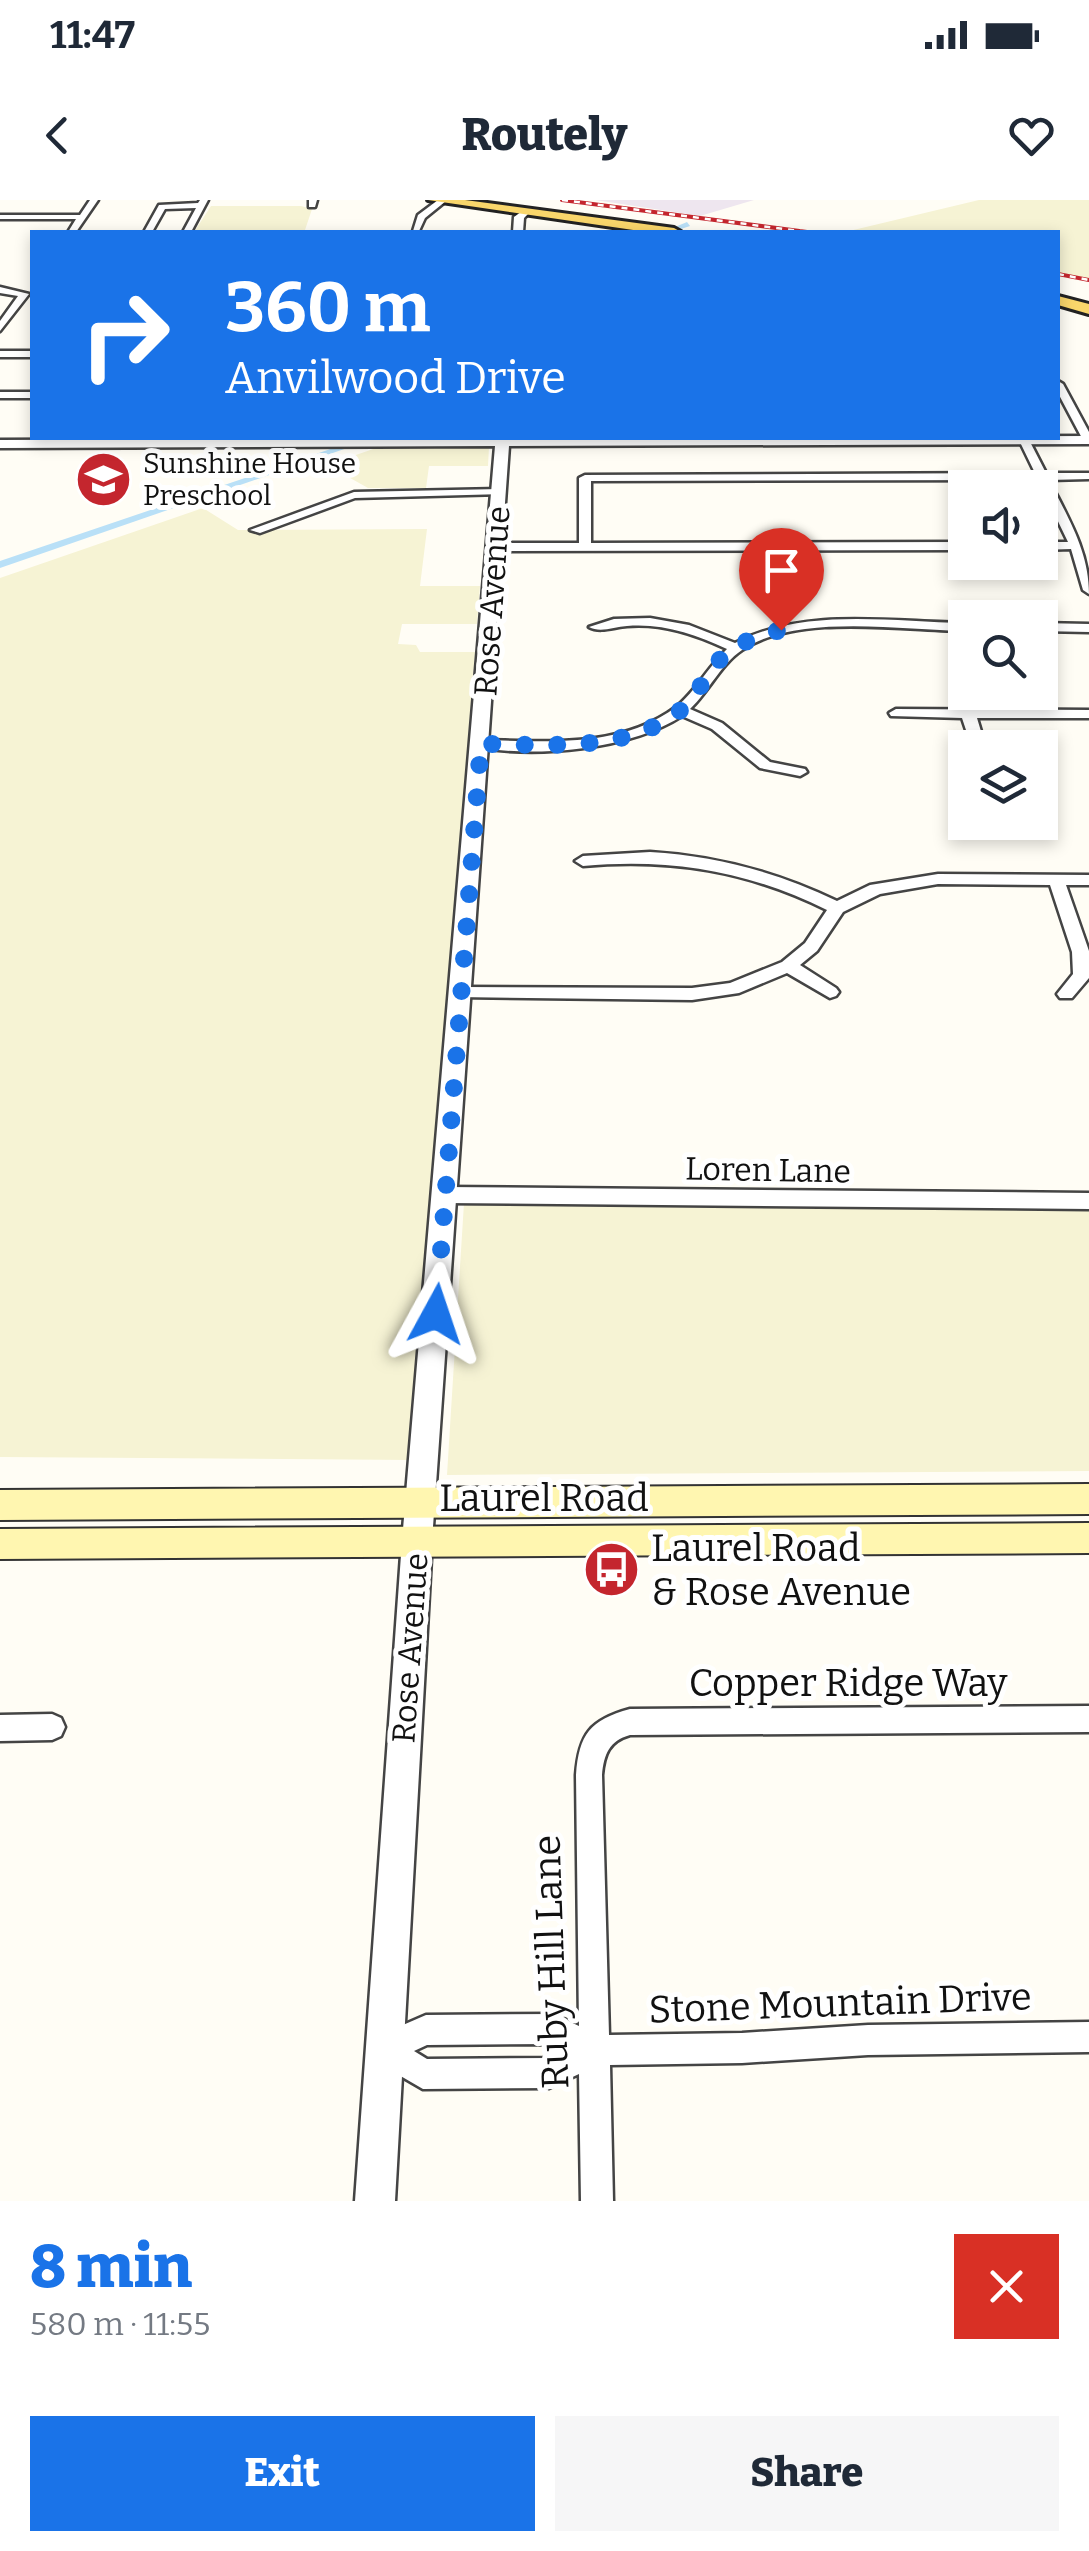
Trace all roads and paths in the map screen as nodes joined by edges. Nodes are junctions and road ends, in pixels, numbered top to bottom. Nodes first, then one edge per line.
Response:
1 (94, 200) edge
2 (435, 200) edge
3 (442, 201) edge
4 (203, 202) edge
5 (525, 212) junction
6 (0, 217) edge
7 (82, 217) junction
8 (416, 229) dead end
9 (73, 230) edge
10 (149, 230) edge
11 (189, 230) edge
12 (518, 230) edge
13 (656, 230) edge
14 (0, 290) edge
15 (1060, 299) edge
16 (1089, 306) edge
17 (0, 328) edge
18 (0, 354) edge
19 (30, 354) edge
20 (1060, 388) edge
21 (0, 395) edge
22 (30, 395) edge
23 (285, 440) edge
24 (503, 440) edge
25 (1024, 440) edge
26 (1088, 440) edge
27 (0, 444) edge
28 (1039, 470) edge
29 (1089, 476) edge
30 (948, 477) edge
31 (1058, 477) edge
32 (500, 492) junction
33 (1058, 509) edge
34 (256, 530) dead end
35 (948, 546) edge
36 (1058, 546) edge
37 (1076, 546) junction
38 (496, 547) junction
39 (585, 547) junction
40 (1089, 590) edge
41 (948, 627) edge
42 (596, 628) dead end
43 (1058, 628) edge
44 (1089, 628) edge
45 (735, 648) junction
46 (681, 710) junction
47 (896, 713) dead end
48 (968, 713) junction
49 (1089, 714) edge
50 (973, 730) edge
51 (481, 744) junction
52 (800, 772) dead end
53 (583, 861) dead end
54 (1056, 880) junction
55 (1089, 880) edge
56 (838, 908) junction
57 (788, 966) junction
58 (463, 992) junction
59 (830, 992) dead end
60 (1066, 994) dead end
61 (445, 1195) junction
62 (1089, 1202) edge
63 (1089, 1499) edge
64 (420, 1504) junction
65 (0, 1505) edge
66 (1089, 1538) edge
67 (417, 1541) junction
68 (0, 1544) edge
69 (1089, 1719) edge
70 (0, 1728) edge
71 (52, 1728) dead end
72 (609, 1728) joint
73 (1089, 2037) edge
74 (384, 2049) junction
75 (594, 2050) junction
76 (375, 2201) edge
77 (597, 2201) edge

1 - 7 street
2 - 3 main road
3 - 5 main road
3 - 8 street
4 - 10 street
4 - 11 street
5 - 12 street
5 - 13 main road
6 - 7 street
7 - 9 street
14 - 17 street
15 - 16 main road
18 - 19 street
20 - 26 street
21 - 22 street
23 - 24 street
23 - 27 street
24 - 32 street, Rose Avenue
25 - 26 street
25 - 28 street
29 - 31 street
30 - 39 street
32 - 34 street
32 - 38 street, Rose Avenue
33 - 37 street
35 - 39 street
36 - 37 street
37 - 40 street
38 - 39 street
38 - 51 street, Rose Avenue
41 - 45 street
42 - 45 street
43 - 44 street
45 - 46 street
46 - 51 street
46 - 52 street
47 - 48 street
48 - 49 street
48 - 50 street
51 - 58 street, Rose Avenue
53 - 56 street
54 - 55 street
54 - 56 street
54 - 60 street
56 - 57 street
57 - 58 street
57 - 59 street
58 - 61 street, Rose Avenue
61 - 62 street, Loren Lane
61 - 64 street, Rose Avenue
63 - 64 main road, Laurel Road
64 - 65 main road, Laurel Road
64 - 67 street, Rose Avenue
66 - 67 main road, Laurel Road
67 - 68 main road, Laurel Road
67 - 74 street, Rose Avenue
69 - 72 street, Copper Ridge Way
70 - 71 street
72 - 75 street, Ruby Hill Lane
73 - 75 street, Stone Mountain Drive
74 - 75 street, Stone Mountain Drive
74 - 75 street, Stone Mountain Drive
74 - 76 street, Rose Avenue
75 - 77 street, Ruby Hill Lane

